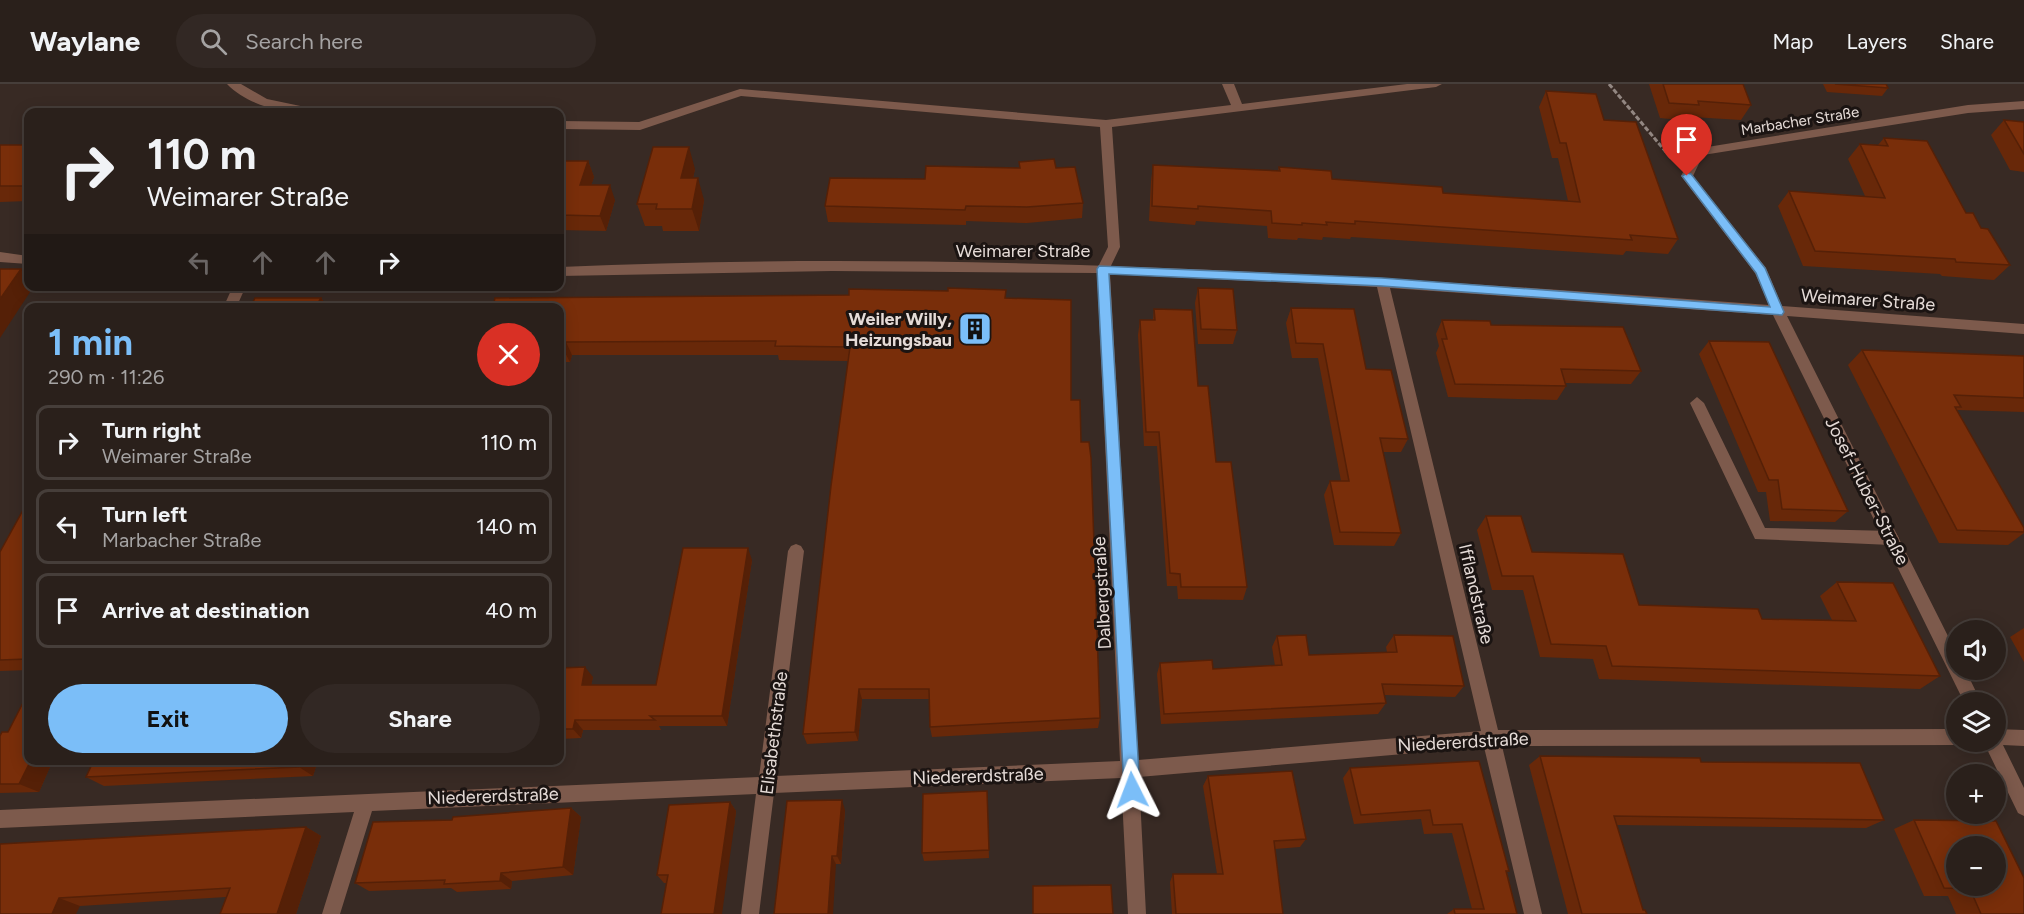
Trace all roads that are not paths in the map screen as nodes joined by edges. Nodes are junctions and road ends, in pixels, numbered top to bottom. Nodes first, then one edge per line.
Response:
1 (233, 84) edge
2 (1228, 84) edge
3 (1436, 84) edge
4 (2024, 105) edge
5 (291, 108) edge
6 (1238, 109) junction
7 (1106, 124) junction
8 (564, 125) edge
9 (0, 257) edge
10 (24, 260) edge
11 (1103, 269) junction
12 (564, 271) edge
13 (1382, 282) junction
14 (1778, 312) junction
15 (2024, 329) edge
16 (1697, 403) dead end
17 (1890, 538) junction
18 (796, 551) dead end
19 (1946, 649) edge
20 (1946, 737) edge
21 (1491, 738) junction
22 (2024, 738) edge
23 (2006, 739) edge
24 (2000, 752) edge
25 (1131, 769) junction
26 (767, 784) junction
27 (366, 802) junction
28 (2024, 807) edge
29 (0, 819) edge
30 (331, 914) edge
31 (750, 914) edge
32 (1137, 914) edge
33 (1533, 914) edge

1 - 5 street
2 - 6 street
3 - 6 street
4 - 14 street, Marbacher Straße
6 - 7 street
7 - 8 street
7 - 11 street
9 - 10 street
11 - 12 street, Weimarer Straße
11 - 13 street, Weimarer Straße
11 - 25 street, Dalbergstraße
13 - 14 street, Weimarer Straße
13 - 21 street, Ifflandstraße
14 - 15 street, Weimarer Straße
14 - 17 street, Josef-Huber-Straße
16 - 17 street
17 - 19 street, Josef-Huber-Straße
18 - 26 street, Elisabethstraße
20 - 21 street, Niedererdstraße
21 - 25 street, Niedererdstraße
21 - 33 street, Ifflandstraße
22 - 23 street
24 - 28 street
25 - 26 street, Niedererdstraße
25 - 32 street, Dalbergstraße
26 - 27 street, Niedererdstraße
26 - 31 street, Elisabethstraße
27 - 29 street, Niedererdstraße
27 - 30 street

